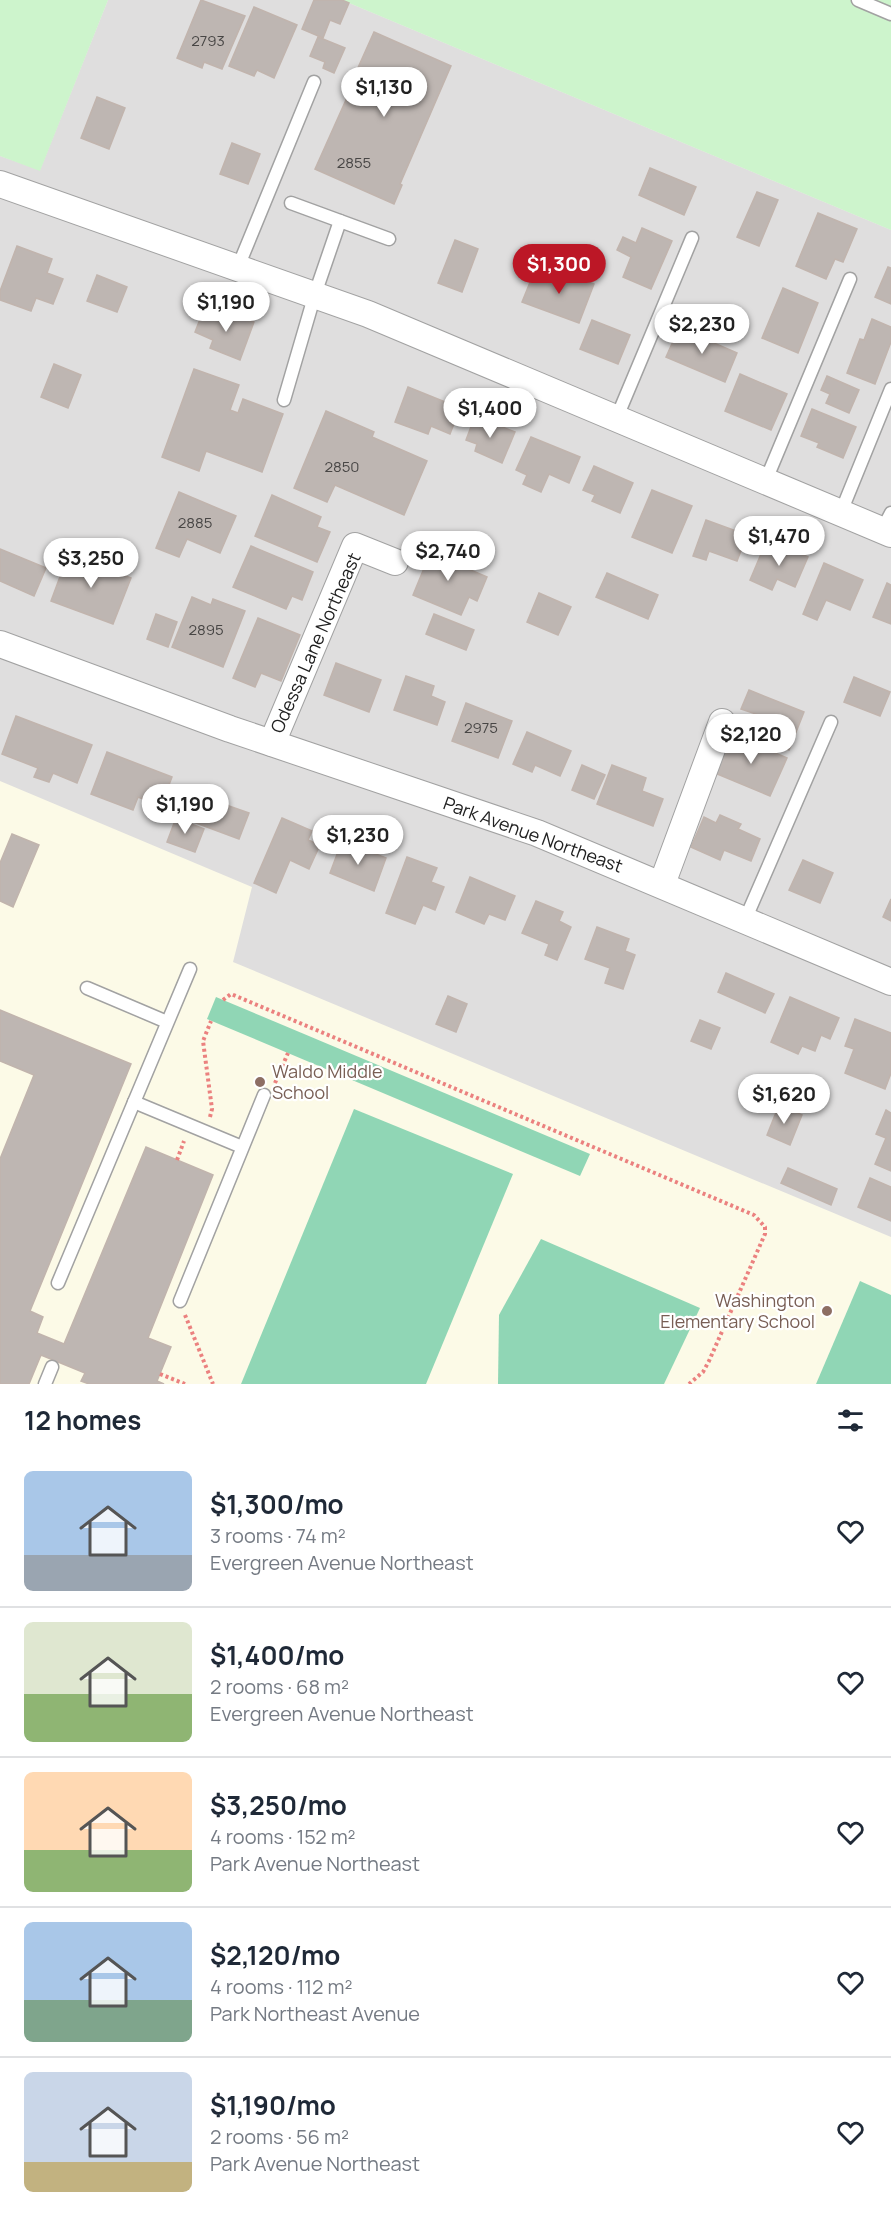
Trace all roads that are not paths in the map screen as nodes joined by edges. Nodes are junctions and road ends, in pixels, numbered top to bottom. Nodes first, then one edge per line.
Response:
1 (858, 0) edge
2 (891, 14) edge
3 (314, 82) dead end
4 (0, 184) edge
5 (291, 203) dead end
6 (340, 221) junction
7 (692, 238) dead end
8 (389, 239) dead end
9 (238, 267) junction
10 (850, 279) dead end
11 (315, 294) junction
12 (891, 389) edge
13 (284, 400) dead end
14 (616, 417) junction
15 (766, 480) junction
16 (841, 512) junction
17 (888, 525) edge
18 (395, 562) dead end
19 (0, 644) edge
20 (722, 722) dead end
21 (831, 722) dead end
22 (272, 743) junction
23 (662, 884) junction
24 (745, 920) junction
25 (190, 969) dead end
26 (891, 982) edge
27 (87, 988) dead end
28 (167, 1022) junction
29 (264, 1095) road end
30 (134, 1102) junction
31 (242, 1147) junction
32 (58, 1283) dead end
33 (180, 1301) road end
34 (52, 1367) dead end
35 (45, 1384) edge

1 - 2 lane
3 - 9 lane
4 - 9 street
5 - 6 lane
6 - 8 lane
6 - 11 lane
7 - 14 lane
9 - 11 street
10 - 15 lane
11 - 13 lane
11 - 14 street
12 - 16 lane
14 - 15 street
15 - 16 street
16 - 17 street
18 - 22 street, Odessa Lane Northeast
19 - 22 street, Park Avenue Northeast
20 - 23 street
21 - 24 lane
22 - 23 street, Park Avenue Northeast
23 - 24 street, Park Avenue Northeast
24 - 26 street, Park Avenue Northeast
25 - 28 lane
27 - 28 lane
28 - 30 lane
29 - 31 lane
30 - 31 lane
30 - 32 lane
31 - 33 lane
34 - 35 lane

